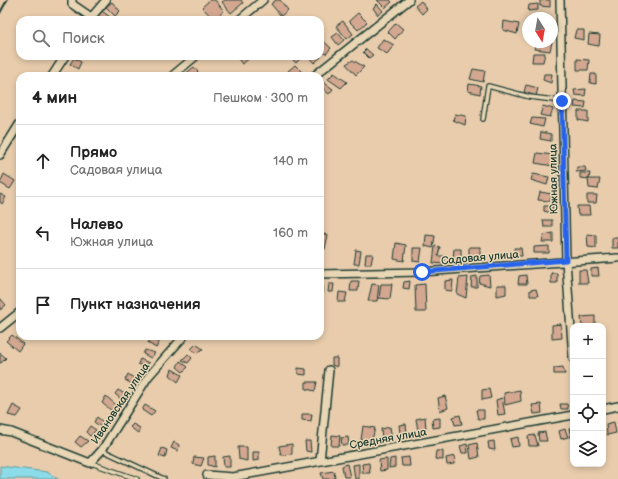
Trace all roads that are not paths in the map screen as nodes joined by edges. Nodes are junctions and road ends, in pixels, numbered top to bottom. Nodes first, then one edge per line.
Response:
1 (72, 0) edge
2 (106, 0) edge
3 (263, 0) edge
4 (409, 0) edge
5 (560, 0) edge
6 (86, 16) edge
7 (93, 16) edge
8 (244, 16) edge
9 (62, 60) edge
10 (191, 60) edge
11 (55, 72) edge
12 (177, 72) edge
13 (319, 72) edge
14 (562, 101) junction
15 (482, 119) dead end
16 (16, 133) edge
17 (0, 155) edge
18 (618, 258) edge
19 (566, 260) junction
20 (324, 274) edge
21 (16, 315) edge
22 (570, 323) edge
23 (0, 328) edge
24 (180, 340) edge
25 (328, 370) dead end
26 (618, 406) edge
27 (606, 408) edge
28 (570, 416) edge
29 (0, 430) edge
30 (102, 450) junction
31 (320, 462) junction
32 (90, 463) junction
33 (206, 477) edge
34 (137, 479) edge
35 (164, 479) edge

1 - 6 street
2 - 7 street
3 - 8 street
4 - 13 street
5 - 14 street, Южная улица
9 - 11 street
10 - 12 street
14 - 15 lane
14 - 19 street, Южная улица
16 - 17 street
18 - 19 street, Садовая улица
19 - 20 street, Садовая улица
19 - 22 street, Южная улица
21 - 23 street
24 - 30 street, Ивановская улица
25 - 31 street
26 - 27 street
28 - 31 street, Средняя улица
29 - 32 street
30 - 32 street, Ивановская улица
30 - 35 lane
31 - 33 street, Средняя улица
32 - 34 lane

